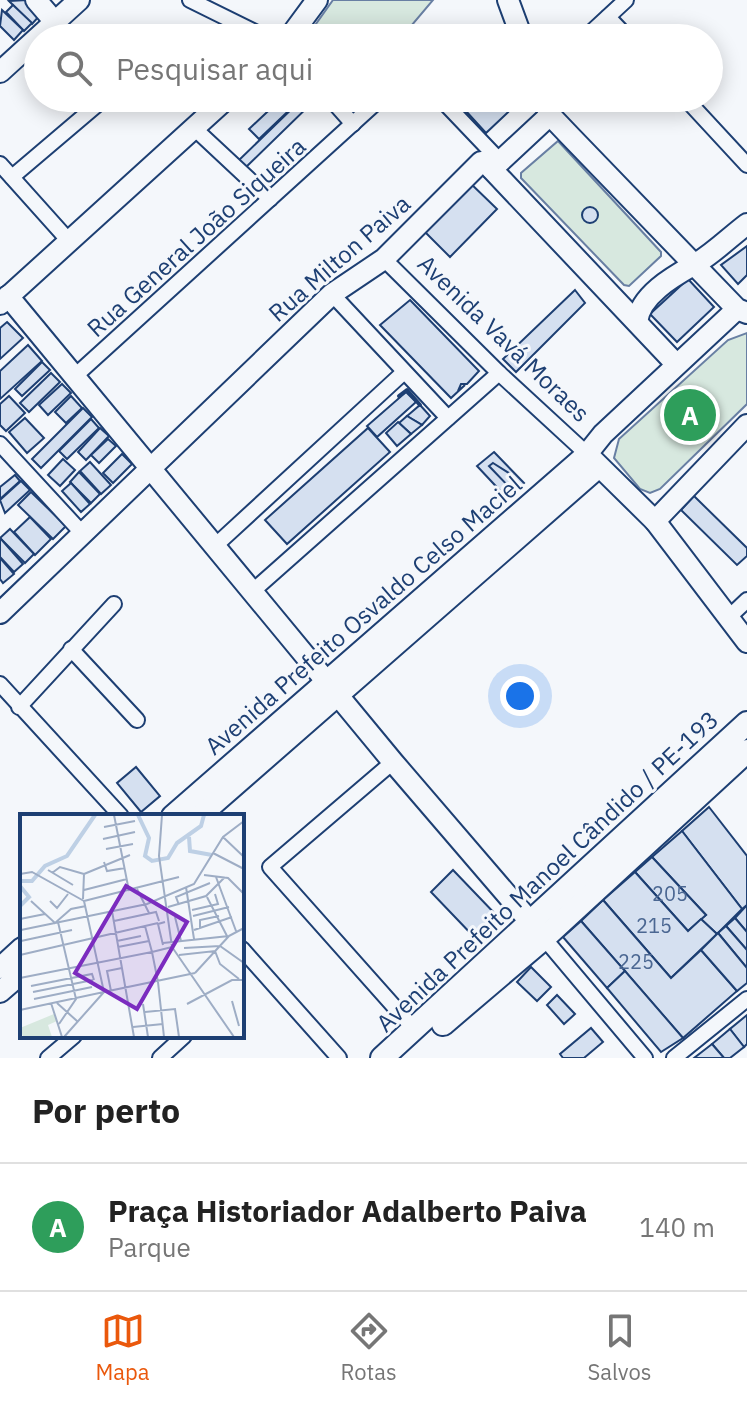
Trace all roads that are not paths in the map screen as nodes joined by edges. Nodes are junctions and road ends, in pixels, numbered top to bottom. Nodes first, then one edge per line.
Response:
1 (36, 0) edge
2 (79, 0) edge
3 (190, 0) edge
4 (317, 0) edge
5 (508, 0) edge
6 (626, 0) edge
7 (209, 4) edge
8 (608, 17) junction
9 (55, 22) joint
10 (243, 24) edge
11 (299, 24) edge
12 (517, 24) edge
13 (600, 24) edge
14 (615, 24) edge
15 (24, 50) edge
16 (0, 72) edge
17 (89, 112) edge
18 (212, 112) edge
19 (342, 112) edge
20 (366, 112) edge
21 (452, 112) edge
22 (542, 112) edge
23 (551, 112) edge
24 (698, 112) edge
25 (353, 124) junction
26 (194, 128) junction
27 (0, 164) edge
28 (496, 165) junction
29 (747, 165) edge
30 (12, 177) junction
31 (270, 199) junction
32 (747, 224) edge
33 (69, 241) junction
34 (678, 246) junction
35 (384, 259) junction
36 (695, 264) junction
37 (332, 294) junction
38 (4, 300) edge
39 (617, 301) junction
40 (742, 311) edge
41 (637, 322) junction
42 (676, 364) junction
43 (404, 372) junction
44 (499, 373) junction
45 (75, 376) junction
46 (448, 418) junction
47 (747, 425) edge
48 (0, 444) edge
49 (593, 460) junction
50 (152, 469) junction
51 (655, 521) junction
52 (83, 534) junction
53 (216, 545) junction
54 (254, 590) junction
55 (747, 600) edge
56 (114, 604) dead end
57 (0, 613) edge
58 (728, 618) junction
59 (747, 642) edge
60 (71, 649) junction
61 (0, 684) edge
62 (332, 687) junction
63 (19, 707) junction
64 (137, 720) dead end
65 (747, 723) edge
66 (747, 751) edge
67 (393, 762) junction
68 (119, 814) edge
69 (174, 814) edge
70 (202, 814) edge
71 (538, 930) junction
72 (20, 950) edge
73 (244, 951) edge
74 (0, 968) edge
75 (20, 975) edge
76 (0, 992) edge
77 (747, 999) edge
78 (415, 1030) junction
79 (72, 1038) edge
80 (182, 1038) edge
81 (48, 1058) edge
82 (160, 1058) edge
83 (339, 1058) edge
84 (382, 1058) edge
85 (403, 1058) edge
86 (645, 1058) edge
87 (674, 1058) edge

1 - 9 street
2 - 9 street
3 - 7 street
4 - 11 street
5 - 12 street
6 - 8 street
7 - 10 street
8 - 13 street
8 - 14 street
15 - 16 street
17 - 30 street
18 - 26 street
19 - 25 street
20 - 25 street, Rua General João Siqueira
21 - 28 street
22 - 28 street
23 - 34 street
24 - 29 street
25 - 31 street, Rua General João Siqueira
26 - 31 street
26 - 33 street
27 - 30 street
28 - 35 street, Rua Milton Paiva
28 - 39 street
30 - 33 street
31 - 45 street, Rua General João Siqueira
32 - 36 street
33 - 38 street
34 - 36 street
34 - 39 street
35 - 37 street, Rua Milton Paiva
35 - 44 street, Avenida Vavá Moraes
36 - 40 street
36 - 41 street
37 - 43 street
37 - 50 street, Rua Milton Paiva
38 - 45 street
39 - 41 street
40 - 42 street, Avenida Prefeito Osvaldo Celso Maciel
41 - 42 street
42 - 49 street, Avenida Prefeito Osvaldo Celso Maciel
43 - 46 street
43 - 53 street
44 - 46 street
44 - 49 street, Avenida Vavá Moraes
45 - 50 street
46 - 54 street
47 - 51 street
48 - 52 street
49 - 51 street
49 - 62 street, Avenida Prefeito Osvaldo Celso Maciel
50 - 52 street, Rua Milton Paiva
50 - 53 street
51 - 58 street
52 - 57 street, Rua Milton Paiva
53 - 54 street
54 - 62 street
55 - 58 street
56 - 60 street
58 - 59 street
60 - 63 street
60 - 64 street
61 - 63 street
62 - 67 street
62 - 69 street, Avenida Prefeito Osvaldo Celso Maciel
62 - 70 street, Avenida Prefeito Osvaldo Celso Maciel
63 - 68 street
65 - 71 main road, Avenida Prefeito Manoel Cândido / PE-193
66 - 71 main road, Avenida Prefeito Manoel Cândido / PE-193
67 - 71 street
67 - 78 street
71 - 78 main road, Avenida Prefeito Manoel Cândido / PE-193
71 - 85 main road, Avenida Prefeito Manoel Cândido / PE-193
71 - 86 street
72 - 74 street
73 - 83 street
75 - 76 street
77 - 87 street
78 - 84 main road, Avenida Prefeito Manoel Cândido / PE-193
79 - 81 street
80 - 82 street

